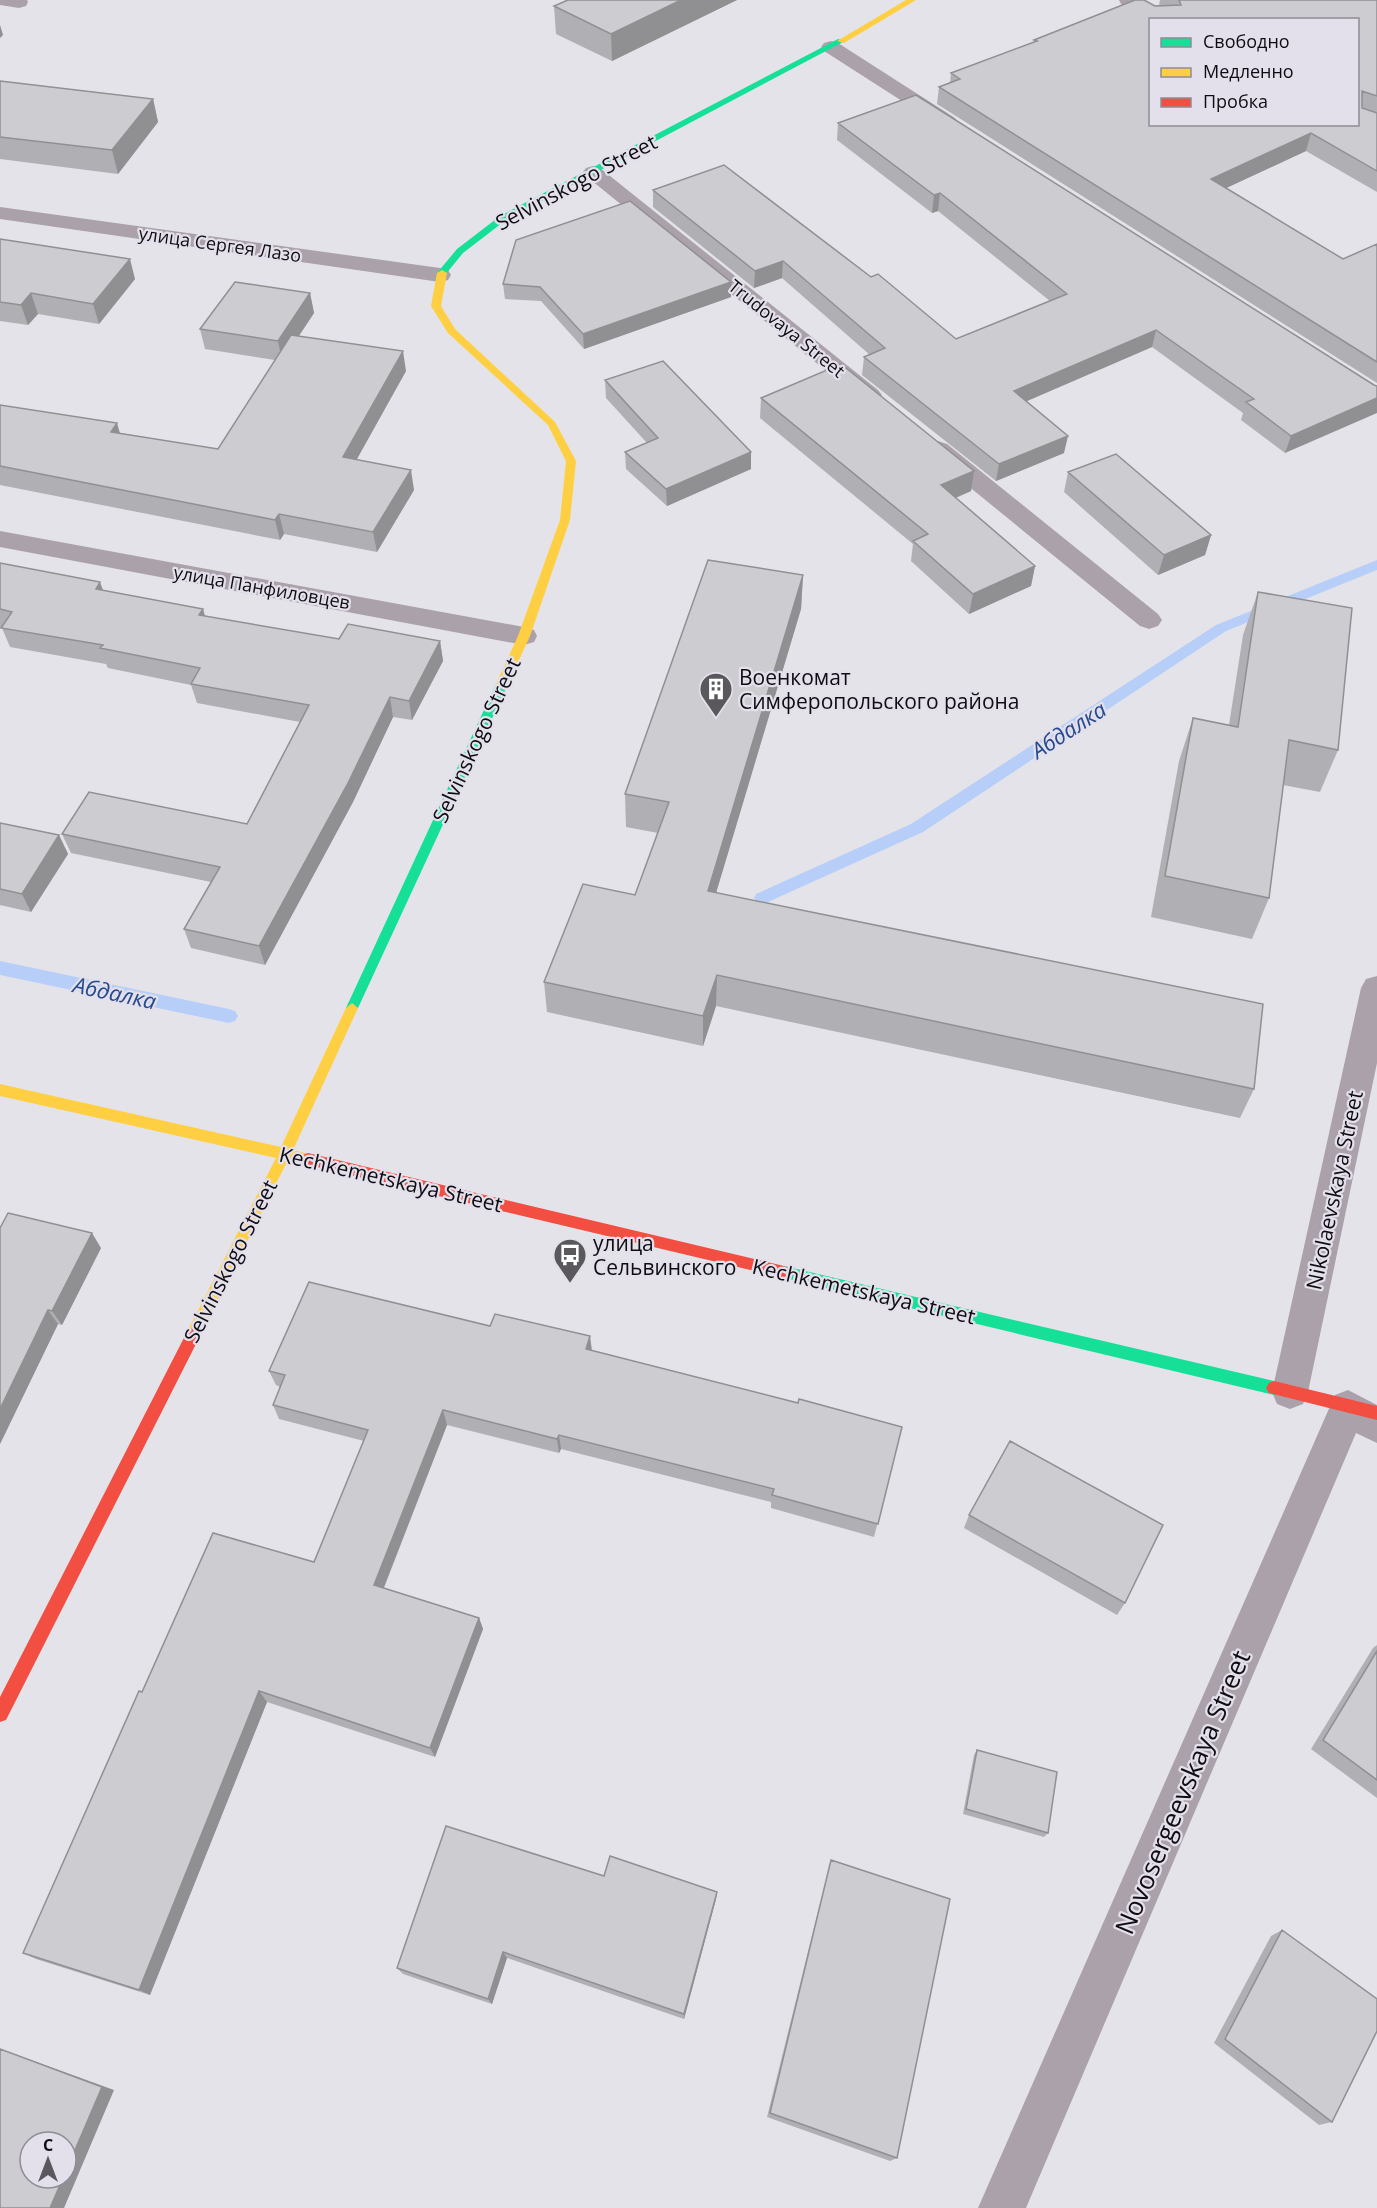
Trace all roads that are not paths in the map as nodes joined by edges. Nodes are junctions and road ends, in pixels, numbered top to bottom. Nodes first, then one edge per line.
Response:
1 (912, 0) edge
2 (1128, 0) edge
3 (1163, 18) edge
4 (831, 47) junction
5 (963, 131) edge
6 (592, 172) junction
7 (0, 213) edge
8 (440, 275) junction
9 (889, 410) edge
10 (917, 433) edge
11 (0, 539) edge
12 (1149, 620) dead end
13 (524, 636) junction
14 (1377, 988) edge
15 (0, 1090) edge
16 (285, 1153) junction
17 (1290, 1392) junction
18 (1367, 1415) edge
19 (0, 1714) edge
20 (1002, 2208) edge

1 - 4 street, Selvinskogo Street
2 - 3 street
4 - 5 street
4 - 6 street, Selvinskogo Street
6 - 8 street, Selvinskogo Street
6 - 9 street, Trudovaya Street
7 - 8 street, улица Сергея Лазо
8 - 13 street, Selvinskogo Street
10 - 12 street
11 - 13 street, улица Панфиловцев
13 - 16 street, Selvinskogo Street
14 - 17 street, Nikolaevskaya Street
15 - 16 street, Kechkemetskaya Street
16 - 17 street, Kechkemetskaya Street
16 - 19 street, Selvinskogo Street
17 - 18 street, Kechkemetskaya Street
18 - 20 street, Novosergeevskaya Street

